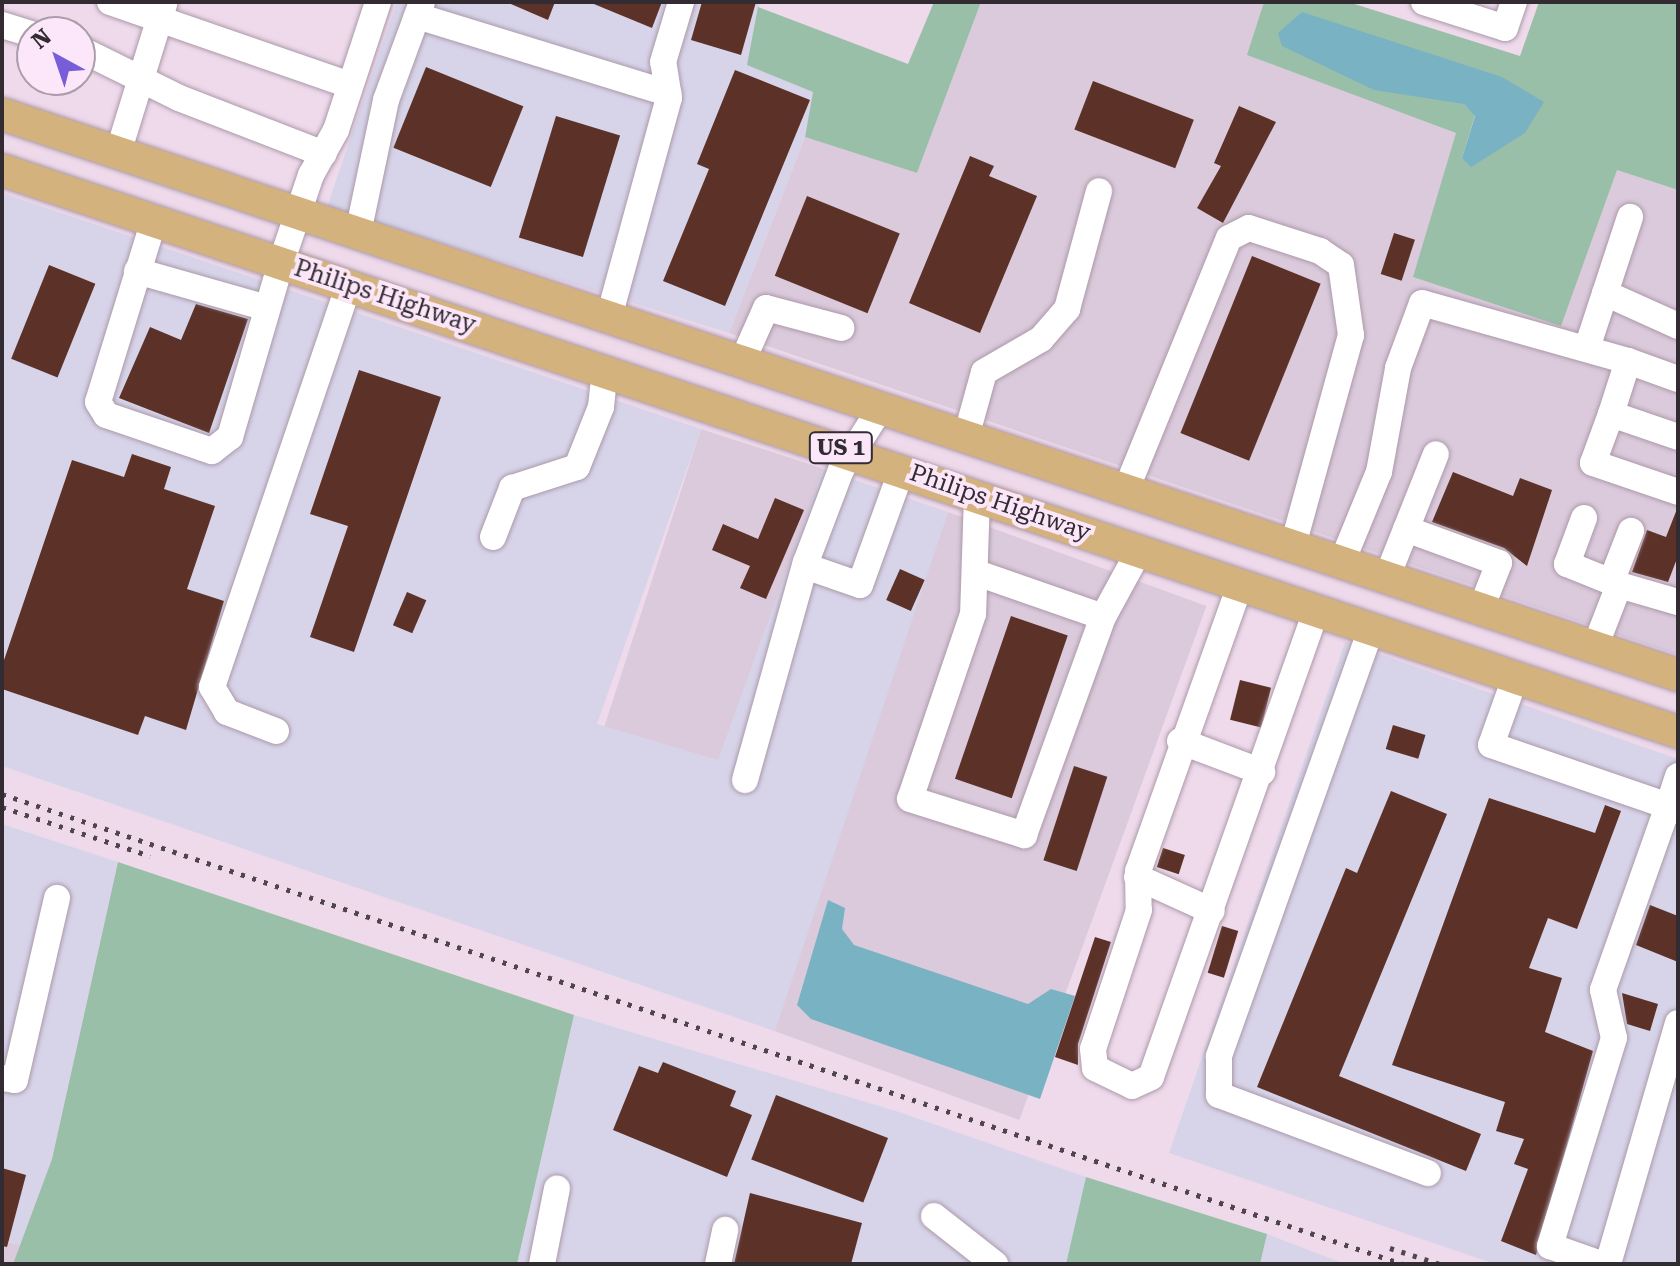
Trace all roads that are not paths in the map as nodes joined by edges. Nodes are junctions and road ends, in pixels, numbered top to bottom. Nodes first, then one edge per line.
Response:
1 (110, 2) edge
2 (378, 2) edge
3 (681, 2) edge
4 (1424, 2) edge
5 (1514, 2) edge
6 (420, 9) edge
7 (162, 10) edge
8 (96, 56) edge
9 (138, 73) junction
10 (350, 85) junction
11 (668, 93) junction
12 (2, 114) edge
13 (118, 153) junction
14 (324, 154) junction
15 (2, 170) edge
16 (1099, 191) dead end
17 (298, 213) junction
18 (1630, 217) dead end
19 (154, 220) junction
20 (358, 233) junction
21 (281, 263) junction
22 (137, 271) junction
23 (349, 285) junction
24 (1605, 293) junction
25 (267, 308) junction
26 (609, 317) junction
27 (1678, 326) edge
28 (841, 328) dead end
29 (1587, 348) junction
30 (1628, 361) junction
31 (742, 362) junction
32 (605, 370) junction
33 (1678, 379) edge
34 (880, 409) junction
35 (1611, 414) junction
36 (966, 437) junction
37 (1678, 437) edge
38 (854, 452) junction
39 (1436, 454) dead end
40 (902, 469) junction
41 (1126, 490) junction
42 (1678, 492) edge
43 (977, 496) junction
44 (1584, 518) dead end
45 (1406, 529) junction
46 (1631, 531) dead end
47 (493, 537) dead end
48 (1293, 546) junction
49 (1139, 551) junction
50 (1342, 562) junction
51 (805, 566) junction
52 (977, 573) junction
53 (1387, 577) junction
54 (1615, 583) junction
55 (1240, 585) junction
56 (1678, 602) edge
57 (1481, 609) junction
58 (1316, 611) junction
59 (1103, 617) junction
60 (1371, 629) junction
61 (1595, 647) junction
62 (1678, 675) edge
63 (1515, 678) junction
64 (276, 731) dead end
65 (1678, 732) edge
66 (1180, 741) junction
67 (1262, 772) junction
68 (1678, 776) edge
69 (745, 780) dead end
70 (1673, 809) edge
71 (1137, 877) junction
72 (57, 898) dead end
73 (1212, 911) junction
74 (1678, 1023) edge
75 (2, 1078) edge
76 (1428, 1173) dead end
77 (557, 1188) dead end
78 (934, 1216) dead end
79 (725, 1230) dead end
80 (542, 1264) edge
81 (718, 1264) edge
82 (995, 1264) edge
83 (1601, 1264) edge
84 (1608, 1264) edge

1 - 7 street
2 - 10 street
3 - 11 street
4 - 5 street
6 - 11 street
6 - 20 street
7 - 9 street
7 - 10 street
8 - 9 street
9 - 13 street
9 - 14 street
10 - 14 street
11 - 26 street
12 - 13 main road, US 1
13 - 17 main road, US 1
14 - 17 street
15 - 19 main road, Philips Highway / US 1
16 - 36 street
17 - 20 main road, US 1
17 - 21 street
18 - 24 street
19 - 21 main road, Philips Highway / US 1
19 - 22 street
20 - 26 main road, US 1
21 - 23 main road, Philips Highway / US 1
21 - 25 street
22 - 25 street
22 - 25 street
23 - 32 main road, Philips Highway / US 1
23 - 64 street
24 - 27 street
24 - 29 street
26 - 31 main road, US 1
28 - 31 street
29 - 30 street
29 - 50 street
30 - 33 street
30 - 35 street
31 - 34 main road, US 1
32 - 38 main road, Philips Highway / US 1
32 - 47 street
34 - 36 main road, US 1
34 - 38 street
35 - 37 street
35 - 42 street
36 - 41 main road, US 1
38 - 40 main road, Philips Highway / US 1
38 - 51 street
39 - 45 street
40 - 43 main road, Philips Highway / US 1
40 - 51 street
41 - 48 main road, US 1
41 - 48 street
43 - 49 main road, Philips Highway / US 1
43 - 52 street
44 - 54 street
45 - 53 street
45 - 57 street
46 - 54 street
48 - 50 main road, US 1
49 - 55 main road, Philips Highway / US 1
49 - 59 street
50 - 53 main road, US 1
51 - 69 street
52 - 59 street
52 - 59 street
53 - 57 main road, US 1
54 - 56 street
54 - 61 street
55 - 58 main road, Philips Highway / US 1
55 - 66 street
57 - 61 main road, US 1
58 - 60 main road, Philips Highway / US 1
58 - 67 street
60 - 63 main road, Philips Highway / US 1
60 - 76 street
61 - 62 main road, US 1
63 - 65 main road, Philips Highway / US 1
63 - 70 street
66 - 67 street
66 - 71 street
67 - 73 street
68 - 70 street
70 - 83 street
71 - 73 street
71 - 73 street
72 - 75 street
74 - 84 street
77 - 80 street
78 - 82 street
79 - 81 street

